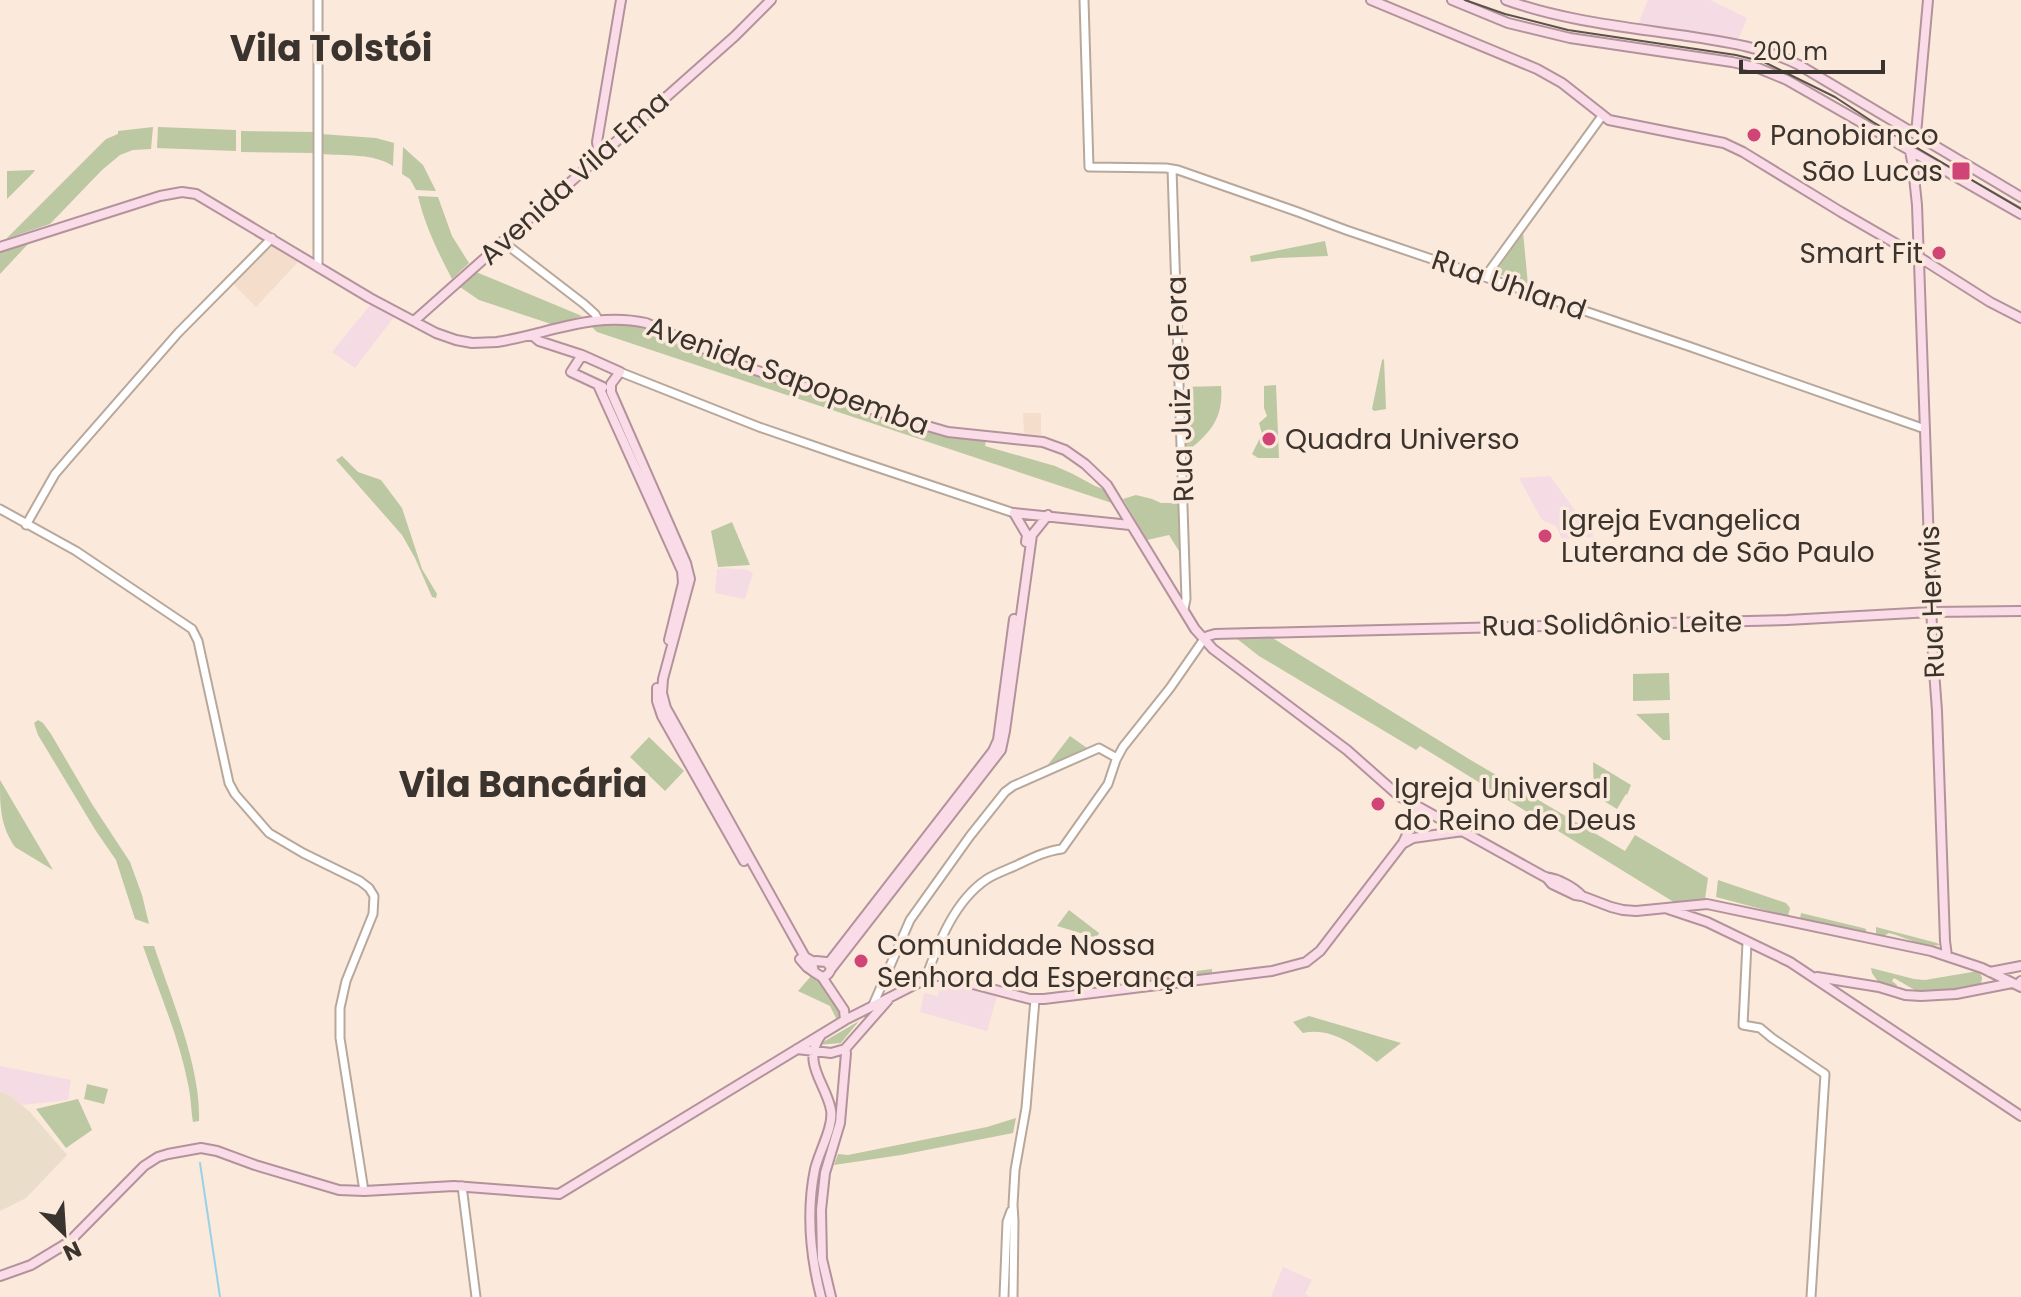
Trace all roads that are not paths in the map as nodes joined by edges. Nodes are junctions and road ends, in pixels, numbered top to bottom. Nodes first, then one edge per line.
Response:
1 (318, 0) edge
2 (621, 0) edge
3 (774, 0) edge
4 (1084, 0) edge
5 (1371, 0) edge
6 (1452, 0) edge
7 (1506, 0) edge
8 (1928, 0) edge
9 (1602, 116) junction
10 (1904, 128) junction
11 (1916, 134) junction
12 (1898, 145) junction
13 (1910, 151) junction
14 (599, 155) junction
15 (1924, 159) junction
16 (1913, 167) junction
17 (1172, 169) junction
18 (2021, 197) edge
19 (2019, 211) edge
20 (272, 238) junction
21 (502, 241) junction
22 (0, 247) edge
23 (1919, 257) junction
24 (318, 267) junction
25 (1485, 277) junction
26 (2021, 318) edge
27 (598, 319) junction
28 (414, 321) junction
29 (545, 332) junction
30 (532, 335) junction
31 (553, 344) junction
32 (582, 355) junction
33 (620, 372) junction
34 (611, 384) junction
35 (598, 385) junction
36 (1925, 429) junction
37 (0, 509) edge
38 (1014, 513) junction
39 (1048, 515) junction
40 (26, 525) junction
41 (1130, 525) junction
42 (1184, 609) junction
43 (2021, 611) edge
44 (1931, 612) junction
45 (1204, 639) junction
46 (1117, 758) junction
47 (1418, 810) junction
48 (1448, 829) junction
49 (1412, 834) junction
50 (1726, 907) junction
51 (1671, 908) junction
52 (1716, 926) junction
53 (1747, 943) junction
54 (1945, 950) junction
55 (2021, 966) edge
56 (823, 970) junction
57 (1986, 970) junction
58 (1813, 976) junction
59 (925, 980) junction
60 (2019, 983) edge
61 (1981, 989) junction
62 (891, 997) junction
63 (1035, 999) junction
64 (873, 1005) junction
65 (849, 1017) junction
66 (871, 1018) junction
67 (823, 1033) junction
68 (799, 1049) junction
69 (845, 1049) junction
70 (813, 1052) junction
71 (815, 1068) junction
72 (2021, 1116) edge
73 (462, 1186) junction
74 (364, 1191) junction
75 (1013, 1205) junction
76 (0, 1276) edge
77 (476, 1297) edge
78 (821, 1297) edge
79 (831, 1297) edge
80 (1004, 1297) edge
81 (1013, 1297) edge
82 (1811, 1297) edge

1 - 24 street
2 - 14 main road
3 - 14 main road, Avenida Vila Ema
4 - 17 street, Rua Uhland
5 - 9 main road
6 - 12 main road
7 - 10 main road
8 - 11 main road
9 - 23 main road
9 - 25 street
10 - 11 main road
10 - 12 main road
11 - 18 main road
12 - 13 main road
13 - 15 main road
13 - 16 main road, Rua Herwis
14 - 21 main road, Avenida Vila Ema
15 - 16 main road
15 - 19 main road
16 - 23 main road, Rua Herwis
17 - 25 street, Rua Uhland
17 - 42 street, Rua Juiz de Fora
20 - 22 main road, Avenida Sapopemba
20 - 24 main road, Avenida Sapopemba
20 - 40 street
21 - 27 street
21 - 28 main road, Avenida Vila Ema
23 - 26 main road
23 - 36 main road, Rua Herwis
24 - 28 main road, Avenida Sapopemba
25 - 36 street, Rua Uhland
27 - 29 main road, Avenida Sapopemba
27 - 41 main road, Avenida Sapopemba
28 - 30 main road, Avenida Sapopemba
29 - 30 main road, Avenida Sapopemba
29 - 31 main road
30 - 31 main road
31 - 32 main road
32 - 33 main road
32 - 35 main road
33 - 34 main road
33 - 38 street
34 - 35 main road
34 - 56 main road
35 - 56 main road
36 - 44 main road, Rua Herwis
37 - 40 street
38 - 39 main road
38 - 56 main road
39 - 41 main road
39 - 56 main road
40 - 74 street
41 - 42 main road, Avenida Sapopemba
42 - 45 main road, Avenida Sapopemba
43 - 44 main road, Rua Solidônio Leite
44 - 45 main road, Rua Solidônio Leite
44 - 54 main road, Rua Herwis
45 - 46 street
45 - 47 main road, Avenida Sapopemba
46 - 59 street
46 - 64 street
47 - 48 main road, Avenida Sapopemba
47 - 49 main road
48 - 49 main road
48 - 51 main road, Avenida Sapopemba
49 - 63 main road
50 - 51 main road, Avenida Sapopemba
50 - 52 main road
50 - 54 main road, Avenida Sapopemba
51 - 52 main road
52 - 53 main road
53 - 58 main road
53 - 82 street
54 - 57 main road, Avenida Sapopemba
55 - 57 main road, Avenida Sapopemba
56 - 65 main road
57 - 60 main road
57 - 61 main road
58 - 61 main road
58 - 72 main road
59 - 62 main road
59 - 63 main road
60 - 61 main road
62 - 64 main road
62 - 66 main road
63 - 75 street
64 - 65 main road
64 - 66 main road
65 - 67 main road
66 - 69 main road
67 - 68 main road
67 - 70 main road
68 - 70 main road
68 - 71 main road
68 - 73 main road
69 - 70 main road
69 - 79 main road
70 - 71 main road
71 - 78 main road
73 - 74 main road
73 - 77 street
74 - 76 main road
75 - 80 street
75 - 81 street

